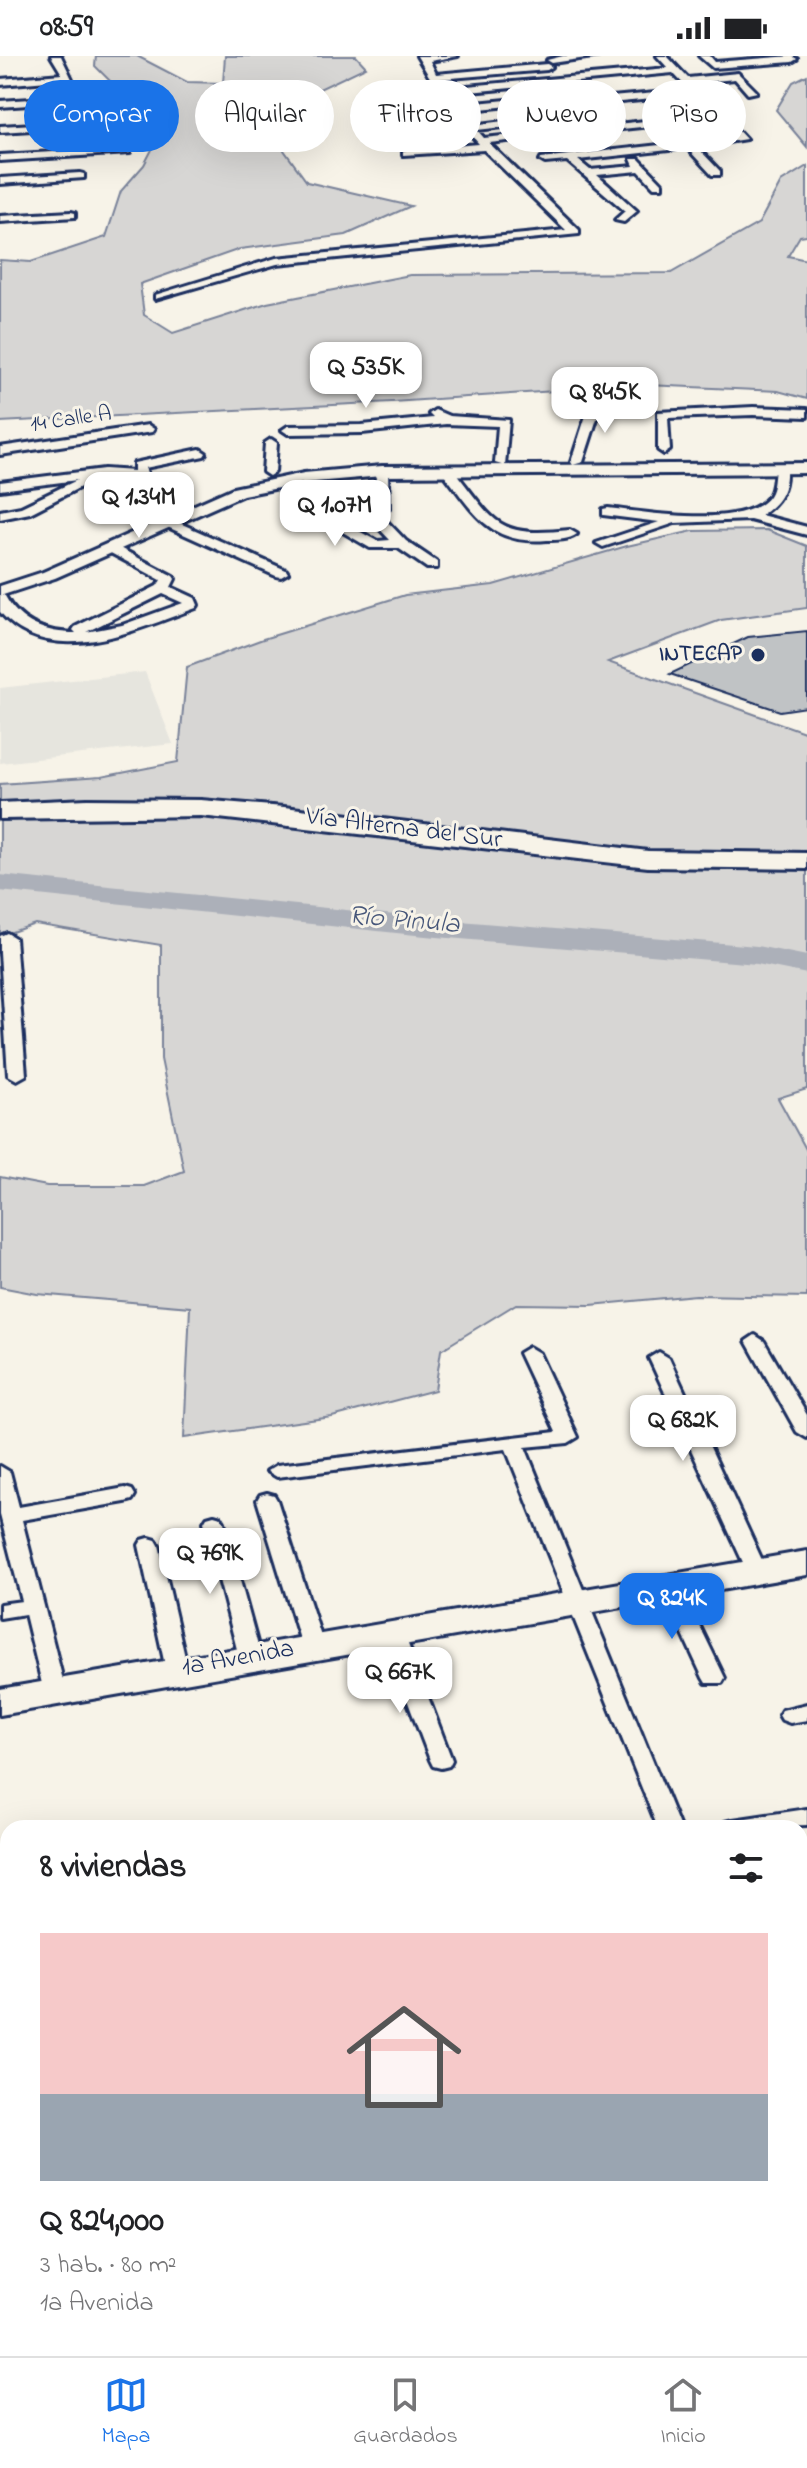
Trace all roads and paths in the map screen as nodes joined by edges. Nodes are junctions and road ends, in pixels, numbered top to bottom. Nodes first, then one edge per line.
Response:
1 (56, 56) edge
2 (453, 56) edge
3 (595, 56) edge
4 (662, 56) edge
5 (704, 56) edge
6 (789, 56) edge
7 (422, 57) edge
8 (676, 70) junction
9 (433, 77) junction
10 (435, 80) edge
11 (686, 80) edge
12 (697, 80) edge
13 (742, 80) edge
14 (0, 82) edge
15 (746, 85) edge
16 (481, 88) edge
17 (752, 92) dead end
18 (24, 102) edge
19 (0, 104) edge
20 (642, 125) edge
21 (24, 128) edge
22 (0, 129) edge
23 (481, 140) edge
24 (484, 144) junction
25 (0, 147) edge
26 (616, 152) edge
27 (626, 152) edge
28 (696, 152) edge
29 (407, 153) dead end
30 (569, 157) junction
31 (0, 158) edge
32 (545, 160) dead end
33 (642, 168) junction
34 (589, 173) junction
35 (716, 173) dead end
36 (80, 176) dead end
37 (0, 181) edge
38 (658, 185) dead end
39 (71, 215) dead end
40 (0, 219) edge
41 (620, 220) dead end
42 (159, 297) dead end
43 (595, 406) dead end
44 (429, 410) dead end
45 (807, 413) edge
46 (446, 420) junction
47 (148, 429) dead end
48 (288, 430) dead end
49 (271, 443) dead end
50 (664, 450) dead end
51 (0, 451) edge
52 (200, 453) dead end
53 (807, 459) edge
54 (577, 462) junction
55 (501, 463) junction
56 (408, 467) junction
57 (807, 468) edge
58 (780, 469) junction
59 (382, 471) junction
60 (448, 471) junction
61 (269, 472) junction
62 (104, 473) junction
63 (142, 475) junction
64 (0, 486) edge
65 (608, 512) dead end
66 (0, 515) edge
67 (162, 516) junction
68 (374, 516) junction
69 (750, 516) junction
70 (679, 520) junction
71 (807, 531) edge
72 (570, 534) dead end
73 (603, 543) dead end
74 (401, 544) junction
75 (110, 547) junction
76 (53, 557) junction
77 (70, 565) junction
78 (432, 565) dead end
79 (281, 573) dead end
80 (0, 579) edge
81 (163, 589) junction
82 (0, 591) edge
83 (0, 599) edge
84 (67, 637) junction
85 (0, 811) edge
86 (245, 816) junction
87 (282, 819) junction
88 (0, 820) edge
89 (807, 861) edge
90 (807, 870) edge
91 (7, 938) dead end
92 (17, 1075) dead end
93 (755, 1341) dead end
94 (529, 1353) dead end
95 (659, 1358) dead end
96 (807, 1432) edge
97 (513, 1442) junction
98 (277, 1471) dead end
99 (0, 1472) edge
100 (125, 1495) dead end
101 (267, 1500) dead end
102 (10, 1515) junction
103 (214, 1522) dead end
104 (149, 1545) dead end
105 (807, 1563) edge
106 (757, 1571) junction
107 (670, 1585) junction
108 (574, 1601) junction
109 (33, 1606) junction
110 (0, 1611) edge
111 (392, 1631) junction
112 (313, 1646) junction
113 (250, 1657) junction
114 (177, 1670) junction
115 (714, 1678) dead end
116 (55, 1692) junction
117 (0, 1702) edge
118 (441, 1760) dead end
119 (807, 1817) edge
120 (666, 1820) edge
121 (787, 1820) edge

1 - 14 street
2 - 7 street
3 - 9 street
4 - 8 street
5 - 6 street
7 - 9 street
8 - 11 street
8 - 16 street
9 - 10 street
12 - 13 street
15 - 17 street
18 - 19 street
20 - 24 street
21 - 22 street
23 - 24 street
24 - 29 street
24 - 42 street
25 - 31 street
26 - 30 street
27 - 33 street
28 - 35 street
30 - 32 street
30 - 34 street
33 - 34 street
33 - 38 street
34 - 41 street
36 - 37 street
39 - 40 street
43 - 54 street
44 - 46 street
45 - 50 street
46 - 48 street
46 - 55 street
47 - 51 street, 14 Calle A
49 - 61 street
52 - 63 street
53 - 54 street
54 - 55 street
55 - 56 street
56 - 59 street
56 - 60 street
56 - 61 street
57 - 58 street
58 - 60 street
58 - 69 street
59 - 67 street
59 - 68 street
60 - 72 street
61 - 67 street
62 - 63 street
62 - 64 street
62 - 66 street
63 - 67 street
65 - 70 street
67 - 75 street
67 - 76 street
67 - 79 street
68 - 74 street
68 - 74 street
69 - 70 street
69 - 71 street
70 - 73 street
74 - 78 street
75 - 77 street
75 - 81 street
76 - 77 street
76 - 80 street
77 - 82 street
81 - 84 street
81 - 84 street
83 - 84 street
85 - 86 main road, Vía Alterna del Sur
86 - 87 main road, Vía Alterna del Sur
86 - 88 main road, Vía Alterna del Sur
87 - 89 main road, Vía Alterna del Sur
87 - 90 main road, Vía Alterna del Sur
91 - 92 street
93 - 96 street
94 - 97 street
95 - 106 street
97 - 98 street
97 - 108 street
99 - 102 street
100 - 102 street
101 - 112 street
102 - 109 street
103 - 113 street
104 - 114 street
105 - 106 main road, 1a Avenida
106 - 107 main road, 1a Avenida
107 - 108 main road, 1a Avenida
107 - 115 street
108 - 111 main road, 1a Avenida
108 - 120 street
109 - 110 street
109 - 116 street
111 - 112 main road, 1a Avenida
111 - 118 street
112 - 113 main road, 1a Avenida
113 - 114 main road, 1a Avenida
114 - 116 main road, 1a Avenida
116 - 117 main road, 1a Avenida
119 - 121 street

